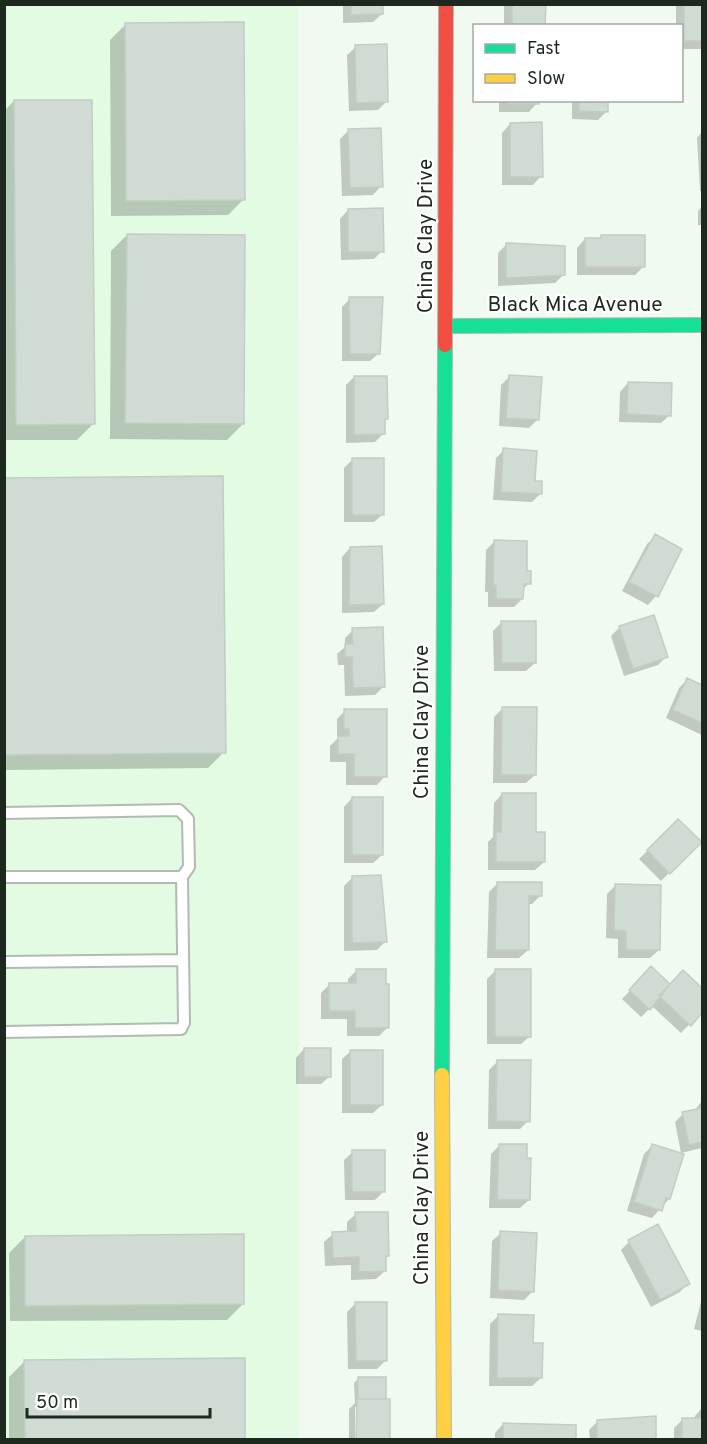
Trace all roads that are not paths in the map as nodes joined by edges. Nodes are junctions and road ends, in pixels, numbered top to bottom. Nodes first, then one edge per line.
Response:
1 (446, 4) edge
2 (702, 325) edge
3 (447, 326) junction
4 (4, 813) edge
5 (4, 877) edge
6 (182, 877) junction
7 (183, 960) junction
8 (4, 962) edge
9 (4, 1032) edge
10 (444, 1440) edge

1 - 3 street, China Clay Drive
2 - 3 street, Black Mica Avenue
3 - 10 street, China Clay Drive
4 - 6 lane
5 - 6 lane
6 - 7 lane
7 - 8 lane
7 - 9 lane

